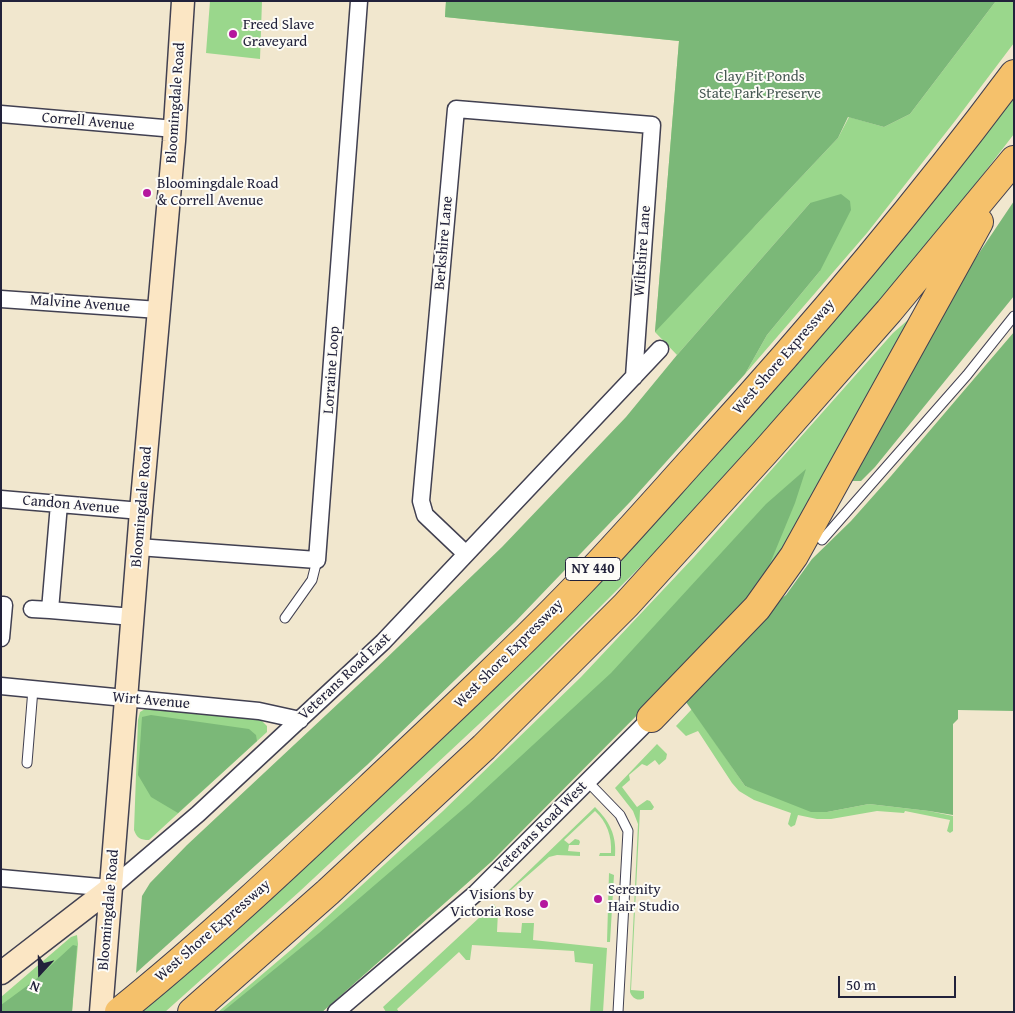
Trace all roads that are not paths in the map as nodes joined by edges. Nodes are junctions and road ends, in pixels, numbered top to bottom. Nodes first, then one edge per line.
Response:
1 (183, 1) edge
2 (360, 1) edge
3 (1014, 74) edge
4 (1, 114) edge
5 (652, 125) joint
6 (174, 129) junction
7 (1012, 162) edge
8 (1, 298) edge
9 (159, 310) junction
10 (1014, 316) edge
11 (660, 349) dead end
12 (634, 377) junction
13 (1, 499) edge
14 (60, 504) junction
15 (141, 511) junction
16 (822, 540) dead end
17 (138, 547) junction
18 (466, 554) junction
19 (317, 560) junction
20 (1, 605) edge
21 (32, 608) dead end
22 (50, 610) junction
23 (133, 617) junction
24 (285, 618) dead end
25 (1, 638) edge
26 (1, 686) edge
27 (33, 690) junction
28 (127, 698) junction
29 (651, 718) joint
30 (300, 720) junction
31 (27, 763) dead end
32 (587, 781) junction
33 (1, 878) edge
34 (111, 888) junction
35 (1, 973) edge
36 (101, 1012) edge
37 (119, 1012) edge
38 (192, 1012) edge
39 (336, 1012) edge
40 (618, 1012) edge

1 - 6 street, Bloomingdale Road
2 - 19 street, Lorraine Loop
3 - 37 highway, West Shore Expressway / NY 440
4 - 6 street, Correll Avenue
5 - 12 street, Wiltshire Lane
5 - 18 street, Berkshire Lane
6 - 9 street, Bloomingdale Road
7 - 29 highway
7 - 38 highway, NY 440
8 - 9 street, Malvine Avenue
9 - 15 street, Bloomingdale Road
10 - 16 lane
11 - 12 street, Veterans Road East
12 - 18 street, Veterans Road East
13 - 14 street, Candon Avenue
14 - 15 street, Candon Avenue
14 - 22 street
15 - 17 street, Bloomingdale Road
17 - 19 street
17 - 23 street, Bloomingdale Road
18 - 30 street, Veterans Road East
19 - 24 lane
20 - 25 street
21 - 22 street
22 - 23 street
23 - 28 street, Bloomingdale Road
26 - 27 street, Wirt Avenue
27 - 28 street, Wirt Avenue
27 - 31 lane
28 - 30 street, Wirt Avenue
28 - 34 street, Bloomingdale Road
29 - 32 street, Veterans Road West
30 - 34 street, Veterans Road East
32 - 39 street, Veterans Road West
32 - 40 lane
33 - 34 street
34 - 35 street, Veterans Road East
34 - 36 street, Bloomingdale Road

